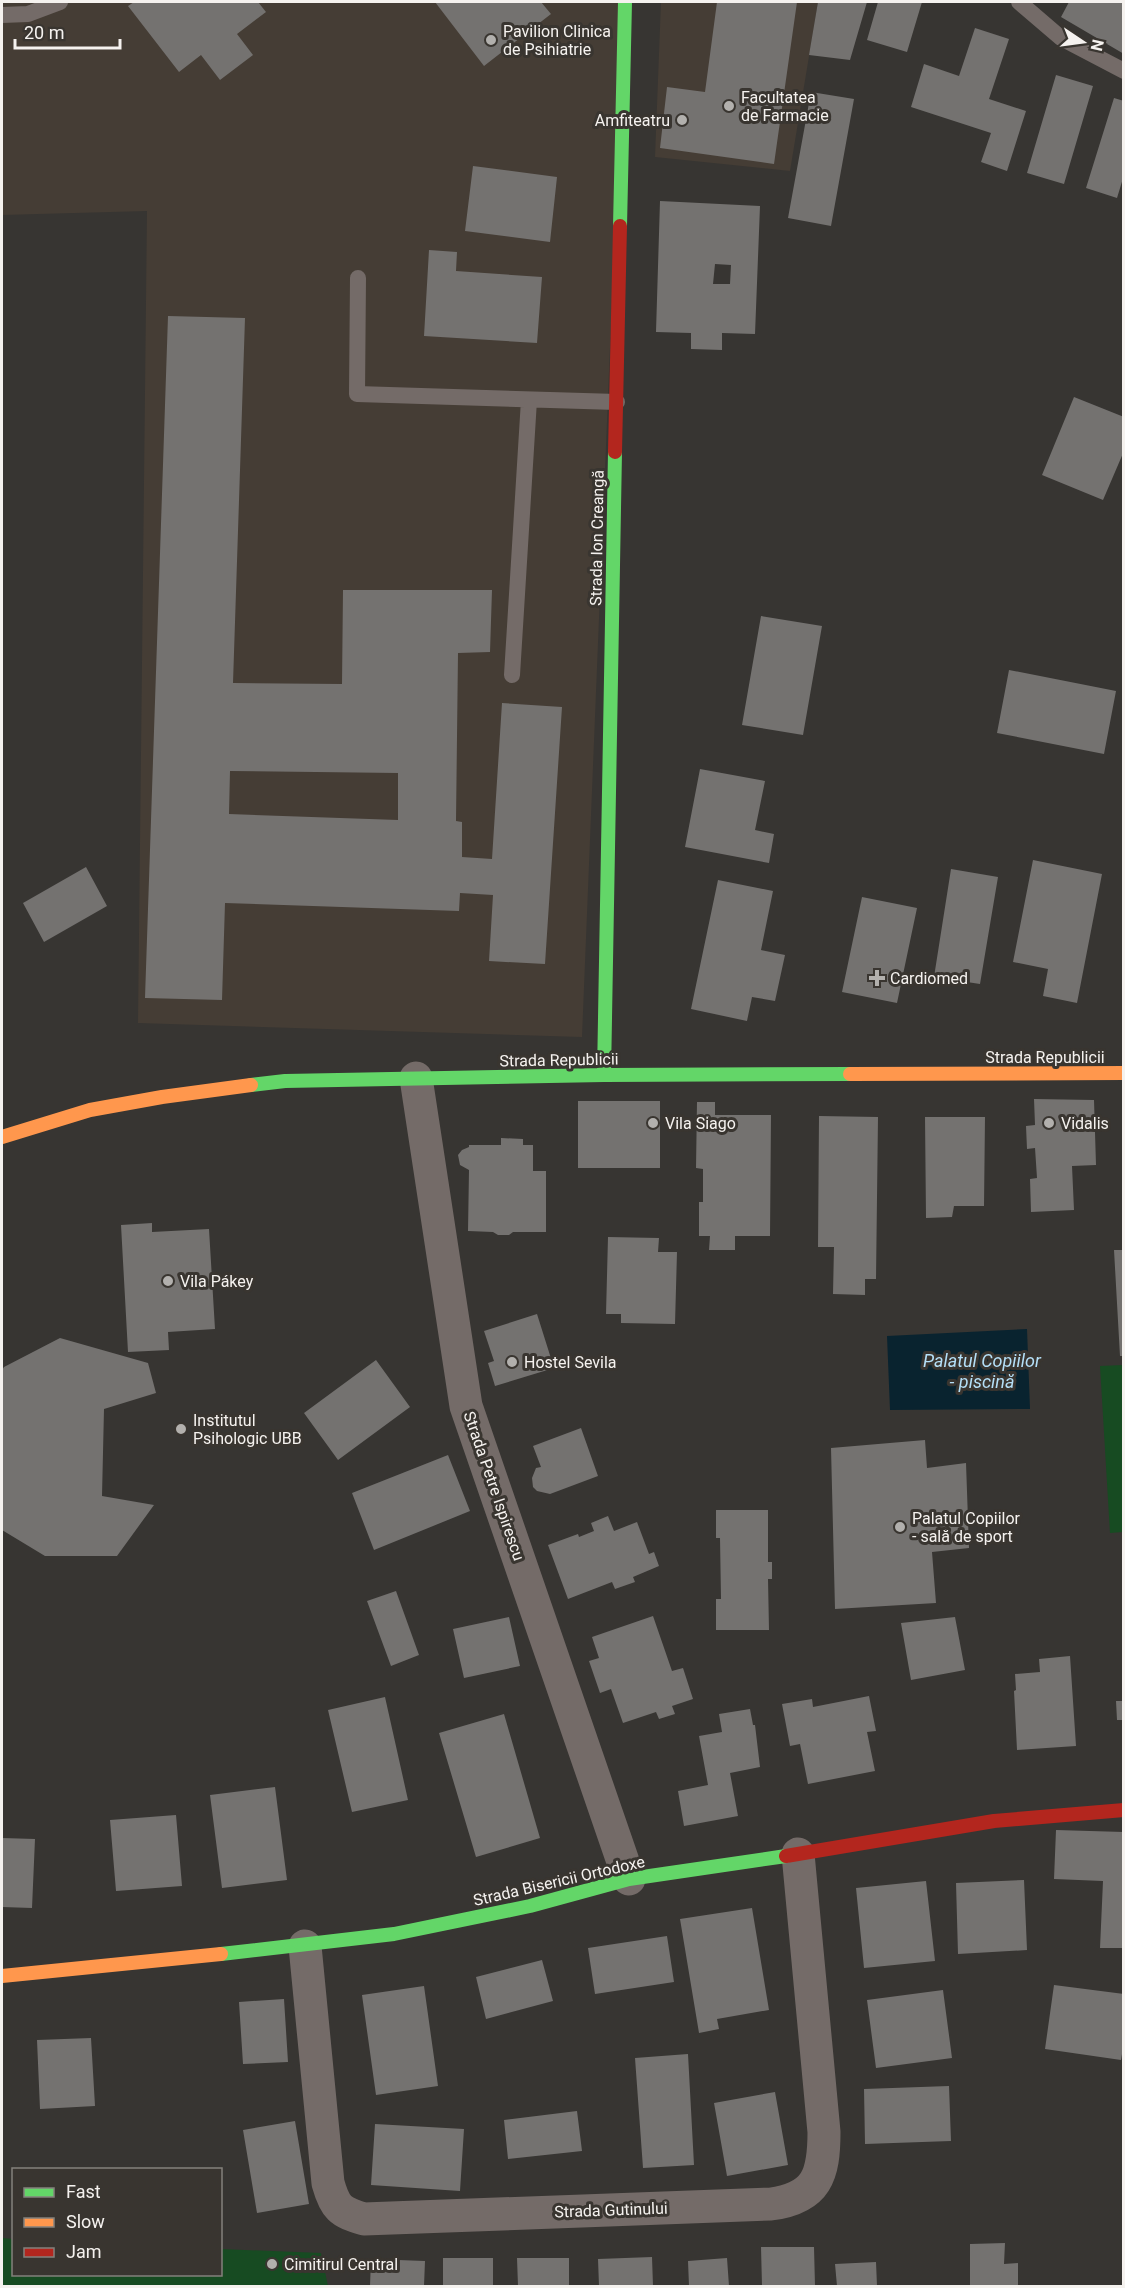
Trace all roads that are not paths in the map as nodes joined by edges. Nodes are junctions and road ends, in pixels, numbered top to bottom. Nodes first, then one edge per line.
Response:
1 (60, 2) edge
2 (625, 2) edge
3 (1018, 2) edge
4 (2, 15) edge
5 (1124, 71) edge
6 (358, 278) dead end
7 (529, 400) junction
8 (616, 402) junction
9 (512, 675) dead end
10 (1124, 1073) edge
11 (604, 1075) junction
12 (416, 1078) junction
13 (2, 1137) edge
14 (1124, 1810) edge
15 (798, 1854) junction
16 (629, 1879) junction
17 (305, 1946) junction
18 (2, 1976) edge

1 - 4 lane
2 - 8 street, Strada Ion Creangă
3 - 5 lane
6 - 7 lane
7 - 8 lane
7 - 9 lane
8 - 11 street, Strada Ion Creangă
10 - 11 street, Strada Republicii
11 - 12 street, Strada Republicii
12 - 13 street, Strada Republicii
12 - 16 street, Strada Petre Ispirescu
14 - 15 street, Strada Bisericii Ortodoxe
15 - 16 street, Strada Bisericii Ortodoxe
15 - 17 street, Strada Gutinului
16 - 17 street, Strada Bisericii Ortodoxe
17 - 18 street, Strada Bisericii Ortodoxe

